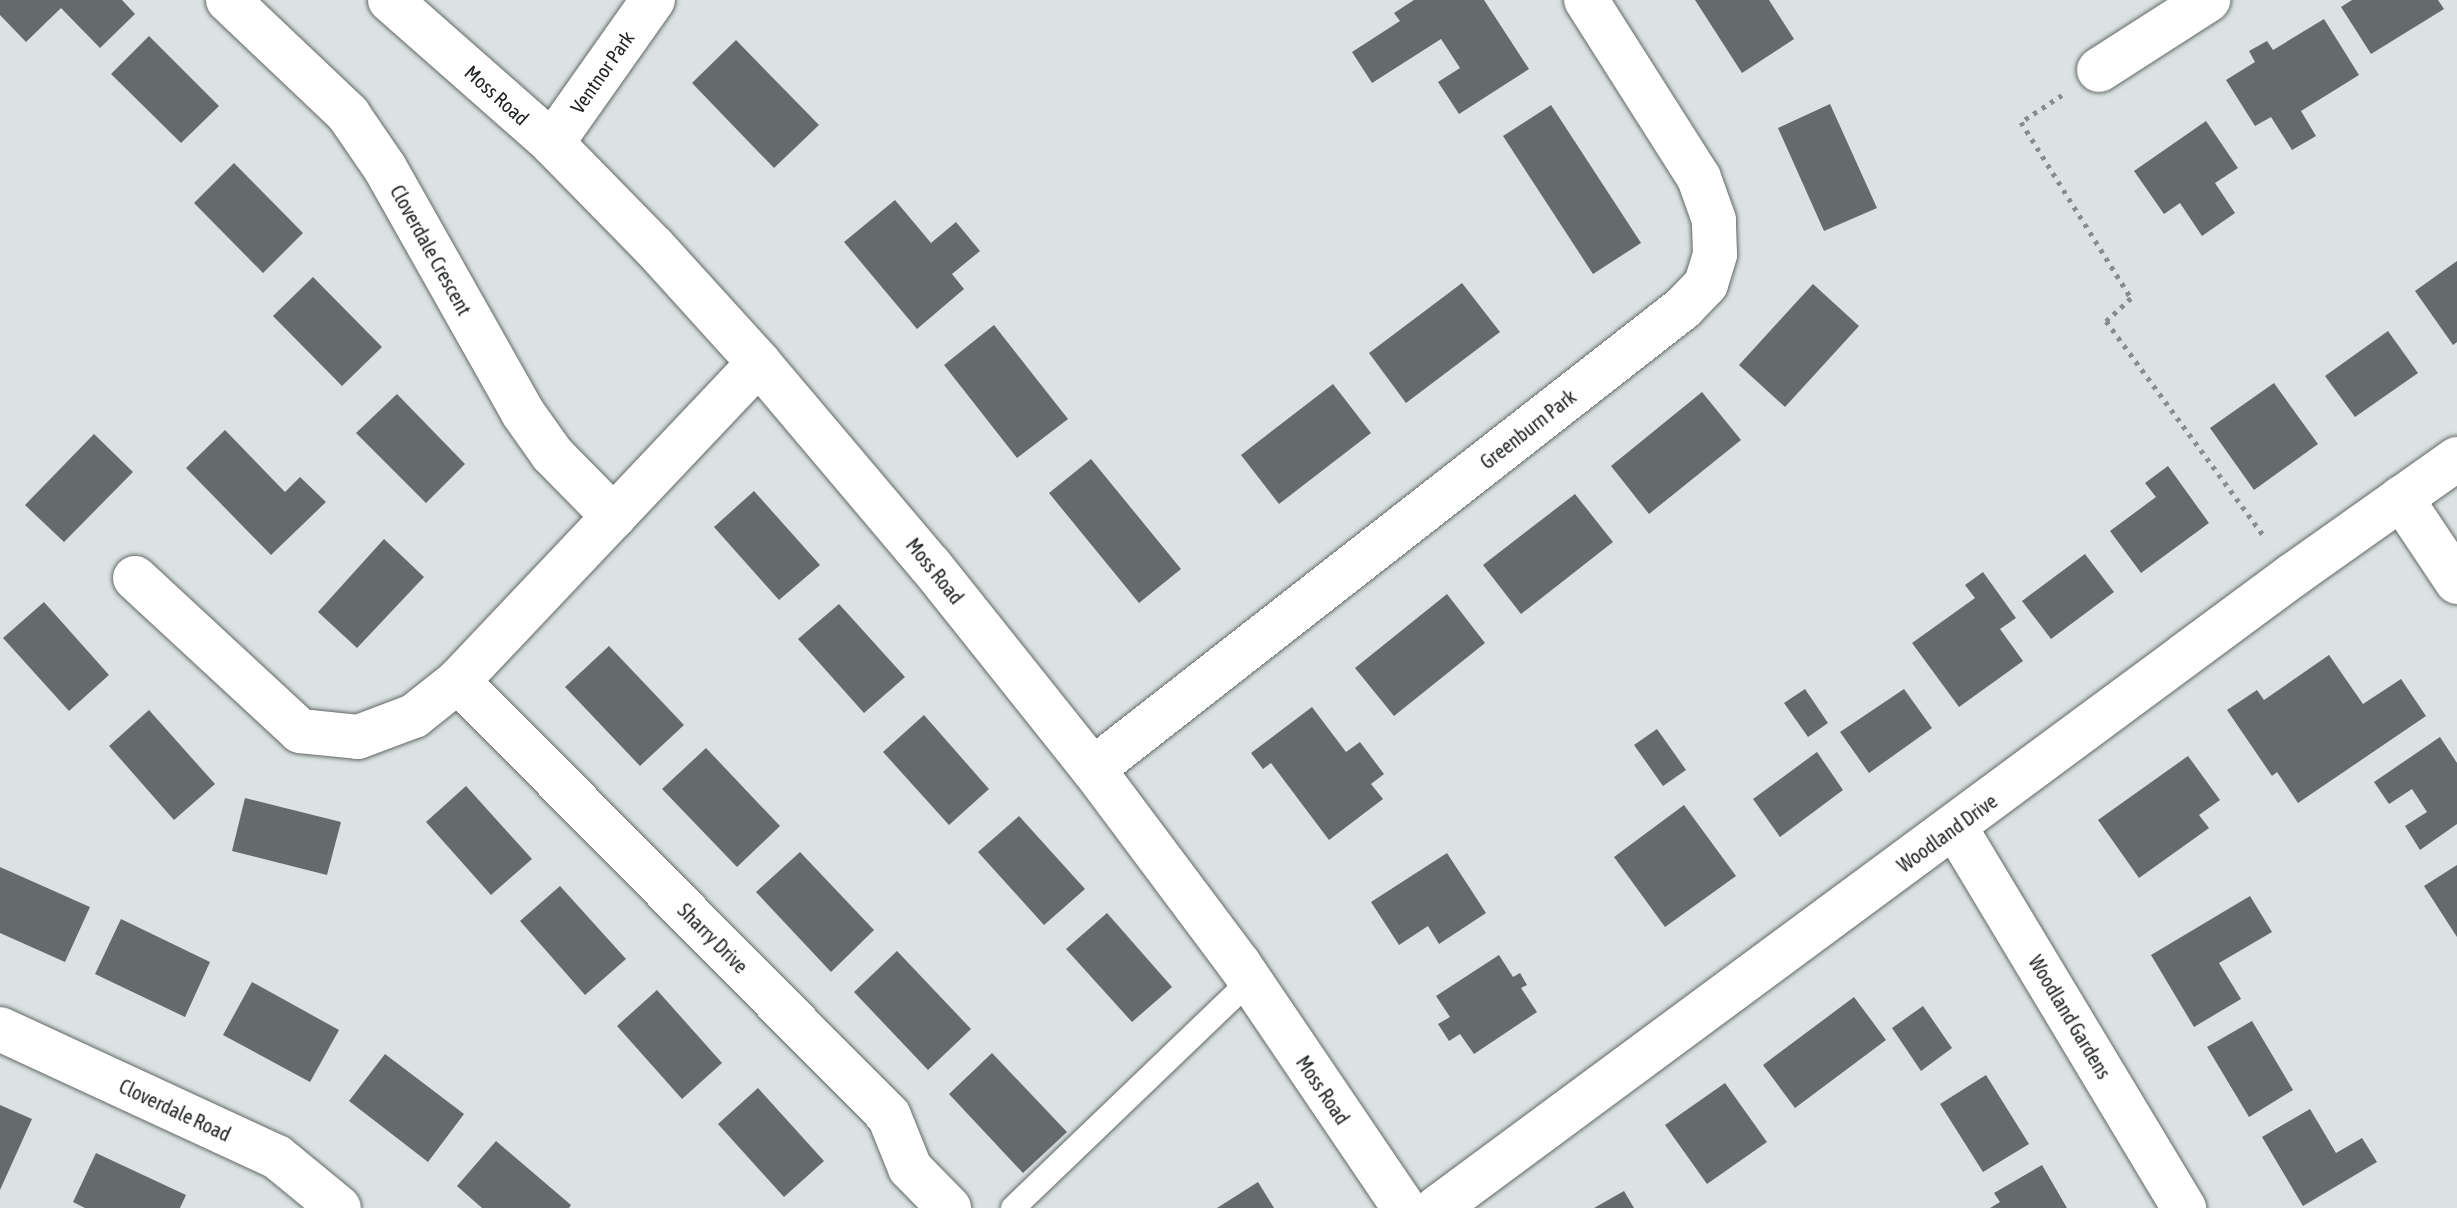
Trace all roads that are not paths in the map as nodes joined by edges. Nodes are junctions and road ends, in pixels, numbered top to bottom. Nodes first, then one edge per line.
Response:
1 (228, 0) edge
2 (390, 0) edge
3 (653, 0) edge
4 (1586, 0) edge
5 (2208, 0) edge
6 (2099, 70) road end
7 (552, 143) junction
8 (759, 363) junction
9 (2457, 459) edge
10 (2401, 498) junction
11 (614, 517) junction
12 (135, 578) dead end
13 (2457, 582) edge
14 (458, 681) junction
15 (1093, 769) junction
16 (1955, 827) junction
17 (1250, 981) junction
18 (0, 1029) edge
19 (339, 1208) edge
20 (949, 1208) edge
21 (1013, 1208) edge
22 (1404, 1208) edge
23 (1437, 1208) edge
24 (2184, 1208) edge

1 - 11 street, Cloverdale Crescent
2 - 7 street, Moss Road
3 - 7 street, Ventnor Park
4 - 15 street, Greenburn Park
5 - 6 street
7 - 8 street, Moss Road
8 - 11 street
8 - 15 street, Moss Road
9 - 10 street, Woodland Drive
10 - 13 street
10 - 16 street, Woodland Drive
11 - 14 street
12 - 14 street
14 - 20 street, Sharry Drive
15 - 17 street, Moss Road
16 - 23 street, Woodland Drive
16 - 24 street, Woodland Gardens
17 - 21 lane
17 - 22 street, Moss Road
18 - 19 street, Cloverdale Road

